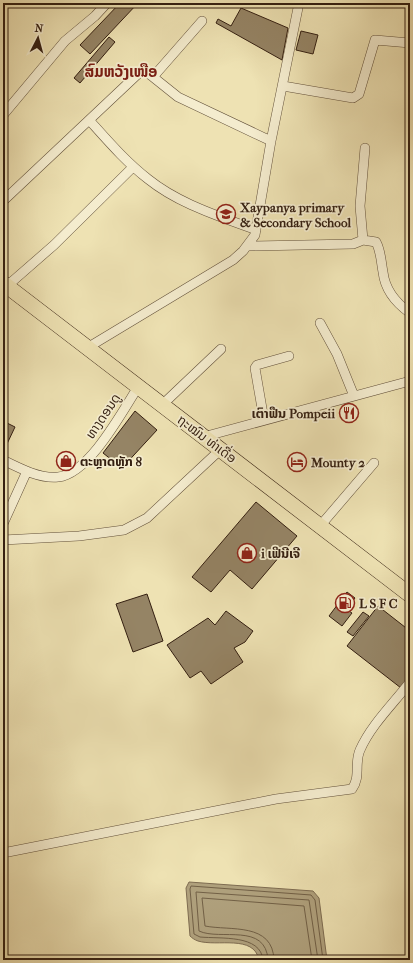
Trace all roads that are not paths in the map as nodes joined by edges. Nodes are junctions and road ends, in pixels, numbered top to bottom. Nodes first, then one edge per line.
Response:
1 (107, 3) edge
2 (299, 3) edge
3 (202, 21) dead end
4 (410, 43) edge
5 (153, 77) junction
6 (283, 86) junction
7 (3, 115) edge
8 (90, 121) junction
9 (271, 140) junction
10 (365, 148) dead end
11 (133, 167) junction
12 (3, 201) edge
13 (256, 230) junction
14 (363, 240) junction
15 (248, 246) junction
16 (4, 288) edge
17 (410, 313) edge
18 (320, 323) dead end
19 (87, 348) junction
20 (221, 349) dead end
21 (289, 356) dead end
22 (410, 381) edge
23 (138, 387) junction
24 (354, 396) junction
25 (162, 405) junction
26 (264, 420) junction
27 (203, 437) junction
28 (220, 450) junction
29 (3, 460) edge
30 (374, 463) dead end
31 (27, 471) junction
32 (3, 524) edge
33 (320, 526) junction
34 (3, 540) edge
35 (410, 596) edge
36 (410, 682) edge
37 (3, 853) edge

1 - 7 street
2 - 6 street
3 - 5 street
4 - 6 street
5 - 8 street
5 - 9 street
6 - 9 street
8 - 11 street
8 - 12 street
9 - 13 street
10 - 14 street
11 - 13 street
11 - 16 street
13 - 15 street
14 - 15 street
14 - 17 street
15 - 19 street
16 - 19 main road, ຖະໝົນ ທ່າເດື່ອ
18 - 24 street
19 - 23 main road, ຖະໝົນ ທ່າເດື່ອ
20 - 25 street
21 - 26 street
22 - 24 street
23 - 25 main road, ຖະໝົນ ທ່າເດື່ອ
23 - 31 street, ທາງດອນດູ
24 - 26 street
25 - 27 main road, ຖະໝົນ ທ່າເດື່ອ
26 - 27 street
27 - 28 main road, ຖະໝົນ ທ່າເດື່ອ
28 - 33 main road, ຖະໝົນ ທ່າເດື່ອ
28 - 34 street
29 - 31 street, ທາງດອນດູ
30 - 33 street
31 - 32 street
33 - 35 main road, ຖະໝົນ ທ່າເດື່ອ
36 - 37 street

